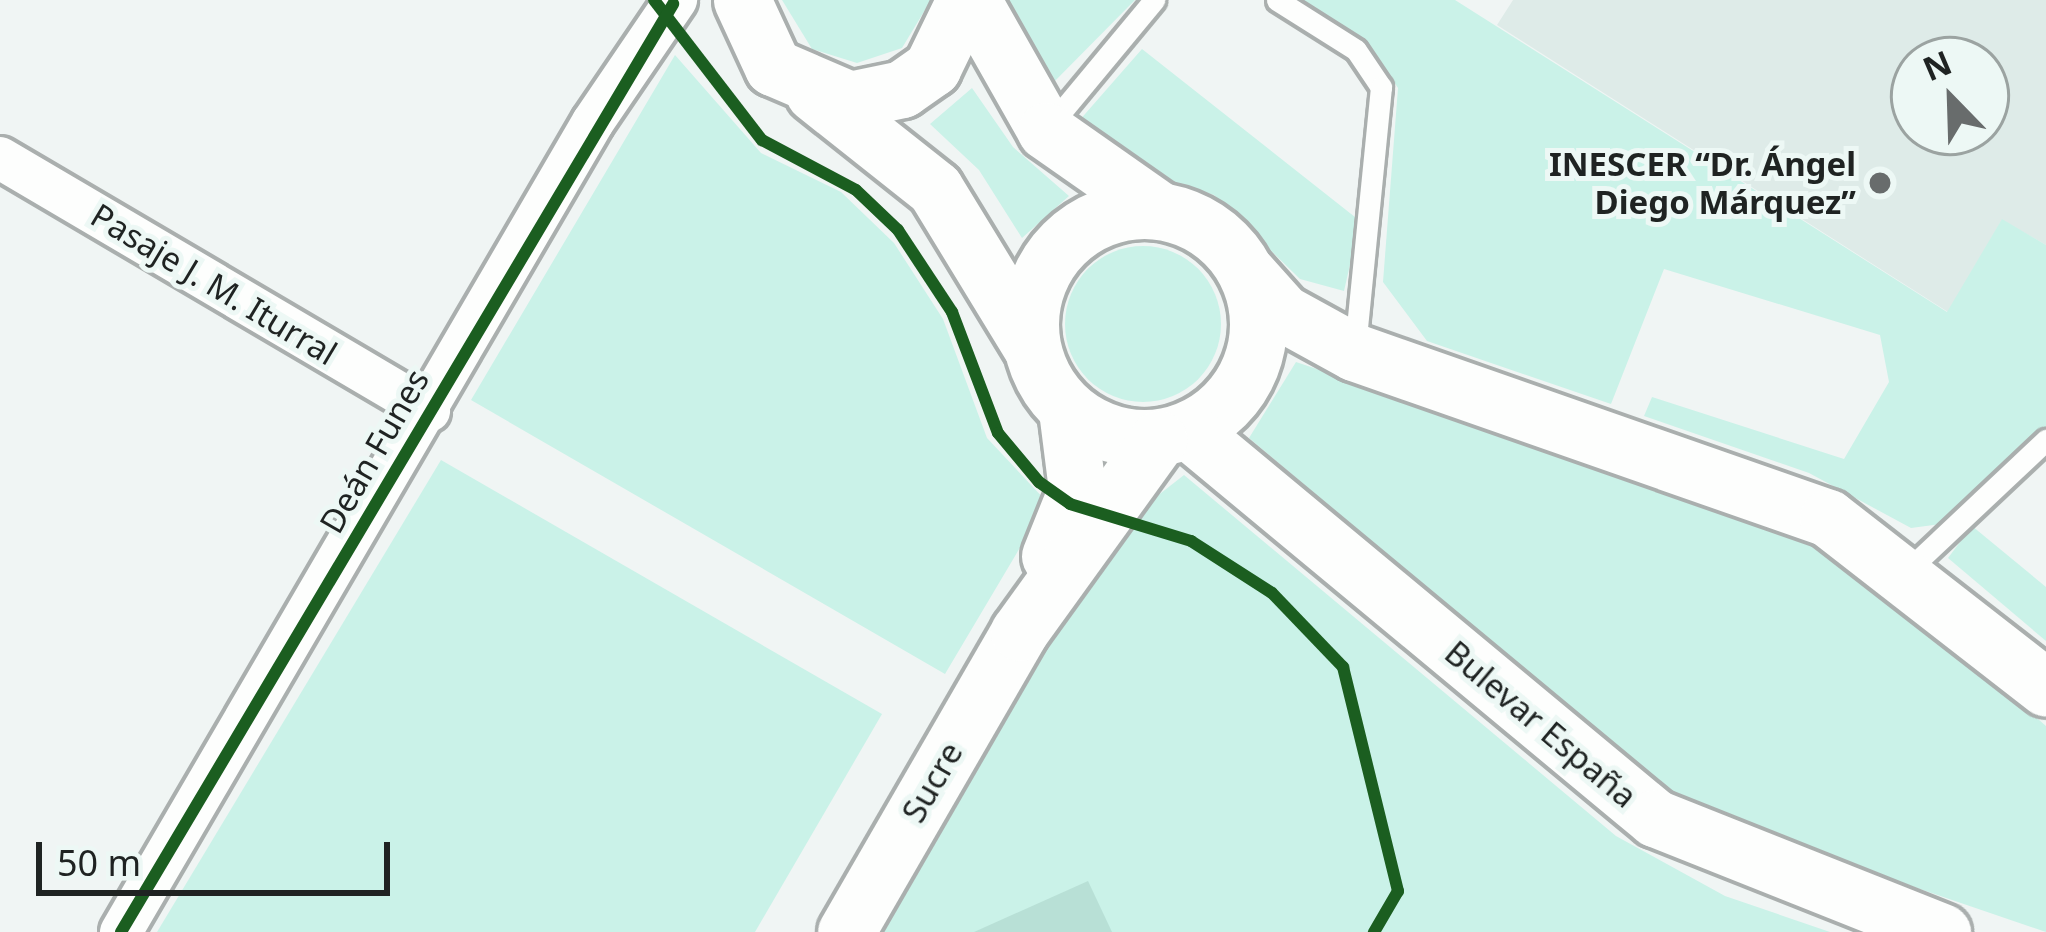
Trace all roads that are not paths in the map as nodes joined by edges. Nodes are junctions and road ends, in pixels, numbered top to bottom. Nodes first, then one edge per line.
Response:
1 (676, 0) edge
2 (724, 0) edge
3 (742, 0) edge
4 (968, 0) edge
5 (1154, 0) edge
6 (1277, 0) edge
7 (763, 55) junction
8 (814, 93) junction
9 (1046, 131) junction
10 (0, 158) edge
11 (1159, 210) junction
12 (1248, 274) junction
13 (1031, 346) junction
14 (1354, 352) junction
15 (1067, 410) junction
16 (429, 411) junction
17 (1173, 435) junction
18 (2046, 440) edge
19 (1908, 570) junction
20 (1019, 632) junction
21 (2046, 688) edge
22 (121, 932) edge
23 (846, 932) edge
24 (1942, 932) edge

1 - 16 street, Deán Funes
2 - 7 main road
3 - 7 main road
4 - 8 main road
4 - 9 main road
5 - 9 lane
6 - 14 lane
7 - 8 main road
8 - 13 main road
9 - 11 main road
10 - 16 street, Pasaje J. M. Iturral
11 - 12 main road
11 - 13 main road
12 - 14 main road
12 - 17 main road
13 - 15 main road
14 - 19 main road
15 - 17 main road
15 - 20 main road, Sucre
16 - 22 street, Deán Funes
17 - 20 main road, Sucre
17 - 24 main road, Bulevar España
18 - 19 lane
19 - 21 main road
20 - 23 main road, Sucre

